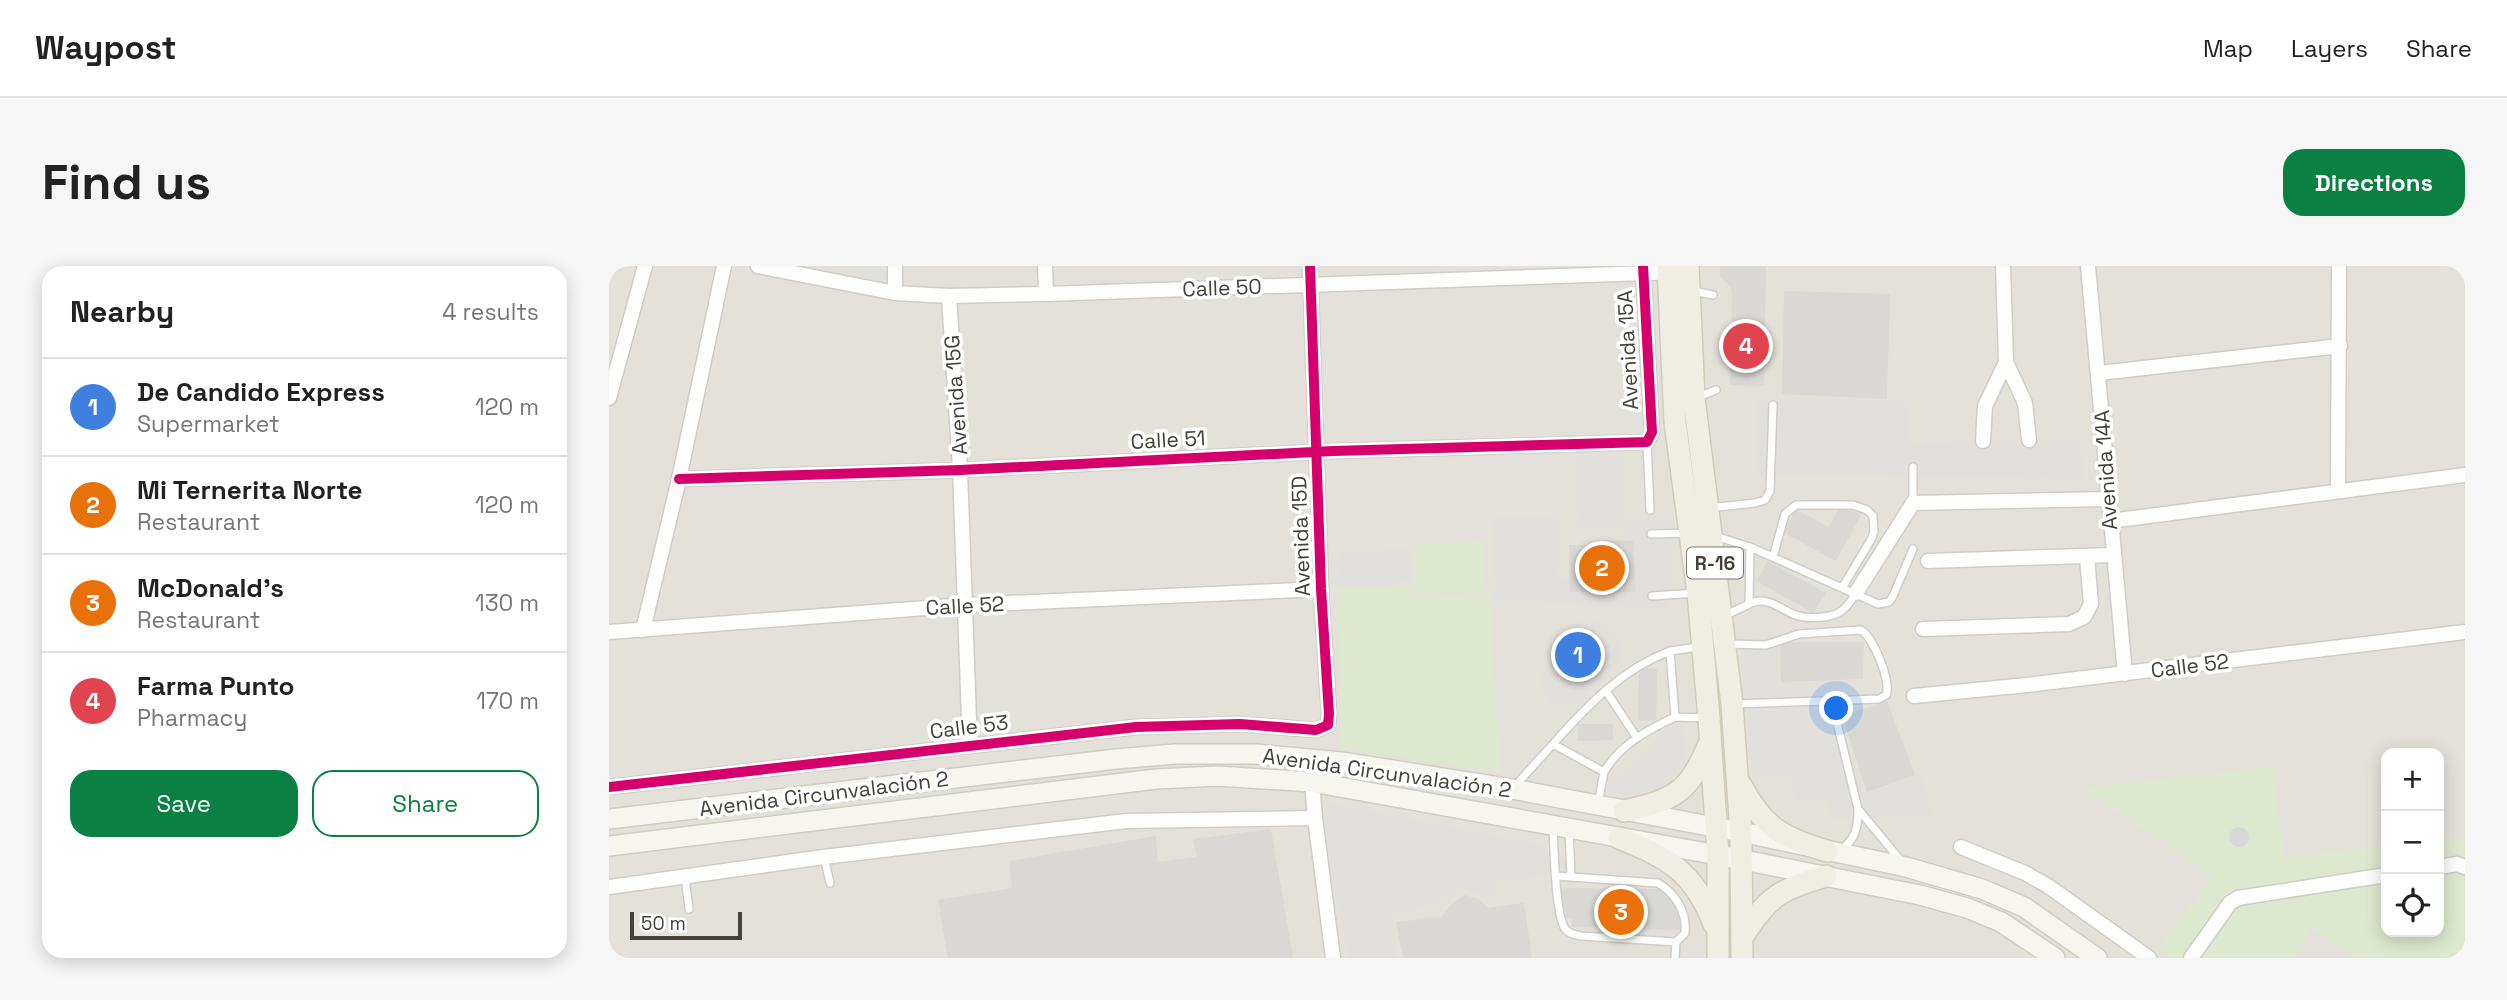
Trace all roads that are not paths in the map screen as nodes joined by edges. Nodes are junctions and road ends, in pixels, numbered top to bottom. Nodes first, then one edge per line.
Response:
1 (645, 266) edge
2 (724, 266) edge
3 (758, 266) edge
4 (895, 266) edge
5 (1045, 266) edge
6 (1310, 266) edge
7 (2003, 266) edge
8 (2088, 266) edge
9 (2339, 266) edge
10 (1643, 269) edge
11 (1680, 273) edge
12 (1310, 284) junction
13 (895, 293) junction
14 (1046, 294) junction
15 (1713, 295) dead end
16 (949, 296) junction
17 (2340, 346) junction
18 (2006, 362) junction
19 (2099, 373) junction
20 (1716, 390) dead end
21 (609, 398) edge
22 (1694, 398) junction
23 (1773, 405) dead end
24 (1649, 437) junction
25 (2029, 440) dead end
26 (1983, 441) dead end
27 (1317, 452) junction
28 (1913, 467) dead end
29 (960, 471) junction
30 (2465, 475) edge
31 (680, 479) junction
32 (2338, 490) junction
33 (2108, 499) junction
34 (1913, 503) junction
35 (1708, 508) junction
36 (1650, 510) dead end
37 (2110, 521) junction
38 (1651, 534) dead end
39 (1701, 534) junction
40 (1750, 548) junction
41 (1913, 549) dead end
42 (2113, 555) junction
43 (1773, 557) junction
44 (2087, 557) junction
45 (1928, 561) dead end
46 (1321, 589) junction
47 (1849, 591) junction
48 (1698, 593) junction
49 (1652, 596) dead end
50 (1749, 604) junction
51 (965, 605) junction
52 (1723, 617) junction
53 (1923, 629) dead end
54 (642, 630) junction
55 (609, 632) edge
56 (2465, 632) edge
57 (1726, 644) junction
58 (1703, 646) junction
59 (1670, 651) junction
60 (2125, 674) junction
61 (1606, 691) junction
62 (1914, 696) dead end
63 (1832, 702) junction
64 (1732, 705) junction
65 (1675, 717) junction
66 (1709, 718) junction
67 (1329, 721) joint
68 (1637, 738) junction
69 (1710, 741) junction
70 (1553, 744) junction
71 (969, 746) junction
72 (1342, 762) junction
73 (1604, 772) junction
74 (1737, 778) junction
75 (1312, 782) junction
76 (609, 787) edge
77 (1512, 789) junction
78 (1598, 805) junction
79 (1858, 809) junction
80 (1624, 811) junction
81 (1315, 818) junction
82 (609, 819) edge
83 (1561, 827) junction
84 (1715, 828) junction
85 (1741, 832) junction
86 (1619, 838) junction
87 (609, 846) edge
88 (1961, 846) dead end
89 (1831, 852) junction
90 (1718, 855) junction
91 (824, 857) junction
92 (1741, 859) junction
93 (2444, 866) edge
94 (1906, 867) junction
95 (2465, 867) edge
96 (1556, 876) junction
97 (1826, 876) junction
98 (2381, 876) edge
99 (685, 877) junction
100 (1571, 877) junction
101 (829, 883) dead end
102 (609, 887) edge
103 (689, 909) dead end
104 (1718, 933) junction
105 (1676, 942) junction
106 (1742, 948) edge
107 (1333, 958) edge
108 (1675, 958) edge
109 (1718, 958) edge
110 (2055, 958) edge
111 (2097, 958) edge
112 (2149, 958) edge
113 (2191, 958) edge

1 - 21 street
2 - 31 street
3 - 13 street, Calle 50
4 - 13 street
5 - 14 street
6 - 12 street, Avenida 15D
7 - 18 street
8 - 19 street, Avenida 14A
9 - 17 street
10 - 11 street, Calle 50
10 - 12 street, Calle 50
10 - 24 street, Avenida 15A
11 - 15 lane
11 - 22 main road, R-16
11 - 39 main road, R-16
12 - 14 street, Calle 50
12 - 27 street, Avenida 15D
13 - 16 street, Calle 50
14 - 16 street, Calle 50
16 - 29 street, Avenida 15G
17 - 19 street
17 - 32 street
18 - 25 street
18 - 26 street
19 - 33 street, Avenida 14A
20 - 22 lane
22 - 35 main road, R-16
23 - 35 lane
24 - 27 street, Calle 51
24 - 36 lane
27 - 29 street, Calle 51
27 - 46 street, Avenida 15D
28 - 34 lane
29 - 31 street, Calle 51
29 - 51 street, Avenida 15G
30 - 32 street
31 - 54 street
32 - 37 street
33 - 34 street
33 - 37 street, Avenida 14A
34 - 47 street
35 - 39 main road, R-16
37 - 42 street, Avenida 14A
38 - 39 lane
39 - 40 lane
39 - 48 main road, R-16
39 - 52 main road, R-16
40 - 43 lane
40 - 50 lane
41 - 47 lane
42 - 44 street
42 - 60 street, Avenida 14A
43 - 47 lane
43 - 47 lane
44 - 45 street
44 - 53 street
46 - 51 street, Calle 52
46 - 67 street, Avenida 15D
47 - 50 lane
48 - 49 lane
48 - 58 main road, R-16
50 - 52 lane
51 - 54 street, Calle 52
51 - 71 street, Avenida 15G
52 - 57 main road, R-16
54 - 55 street, Calle 52
56 - 60 street, Calle 52
57 - 63 lane
57 - 64 main road, R-16
58 - 59 lane
58 - 66 main road, R-16
59 - 61 lane
59 - 65 lane
60 - 62 street, Calle 52
61 - 68 lane
61 - 70 lane
63 - 64 lane
63 - 79 lane
64 - 74 main road, R-16
65 - 66 lane
65 - 68 lane
66 - 69 main road, R-16
67 - 71 street, Calle 53
68 - 73 lane
69 - 80 main road
69 - 84 main road, R-16
70 - 73 lane
70 - 77 lane
71 - 76 street, Calle 53
72 - 75 street
72 - 77 main road, Avenida Circunvalación 2
72 - 82 main road, Avenida Circunvalación 2
73 - 78 lane
74 - 85 main road, R-16
74 - 89 main road
75 - 81 street
75 - 83 main road, Avenida Circunvalación 2
75 - 87 main road, Avenida Circunvalación 2
77 - 78 main road, Avenida Circunvalación 2
78 - 80 main road, Avenida Circunvalación 2
79 - 89 lane
79 - 94 lane
80 - 84 main road, Avenida Circunvalación 2
81 - 91 street
81 - 107 street
83 - 86 main road, Avenida Circunvalación 2
83 - 96 lane
83 - 100 lane
84 - 85 main road, Avenida Circunvalación 2
84 - 90 main road, R-16
85 - 89 main road, Avenida Circunvalación 2
85 - 92 main road, R-16
86 - 90 main road, Avenida Circunvalación 2
86 - 104 main road
88 - 112 street
89 - 94 main road, Avenida Circunvalación 2
90 - 92 main road, Avenida Circunvalación 2
90 - 104 main road, R-16
91 - 99 street
91 - 101 lane
92 - 97 main road, Avenida Circunvalación 2
92 - 106 main road, R-16
93 - 95 street
94 - 111 main road, Avenida Circunvalación 2
96 - 100 lane
96 - 105 lane
97 - 106 main road
97 - 110 main road, Avenida Circunvalación 2
98 - 113 street
99 - 102 street
99 - 103 lane
100 - 105 lane
104 - 109 main road, R-16
105 - 108 lane

